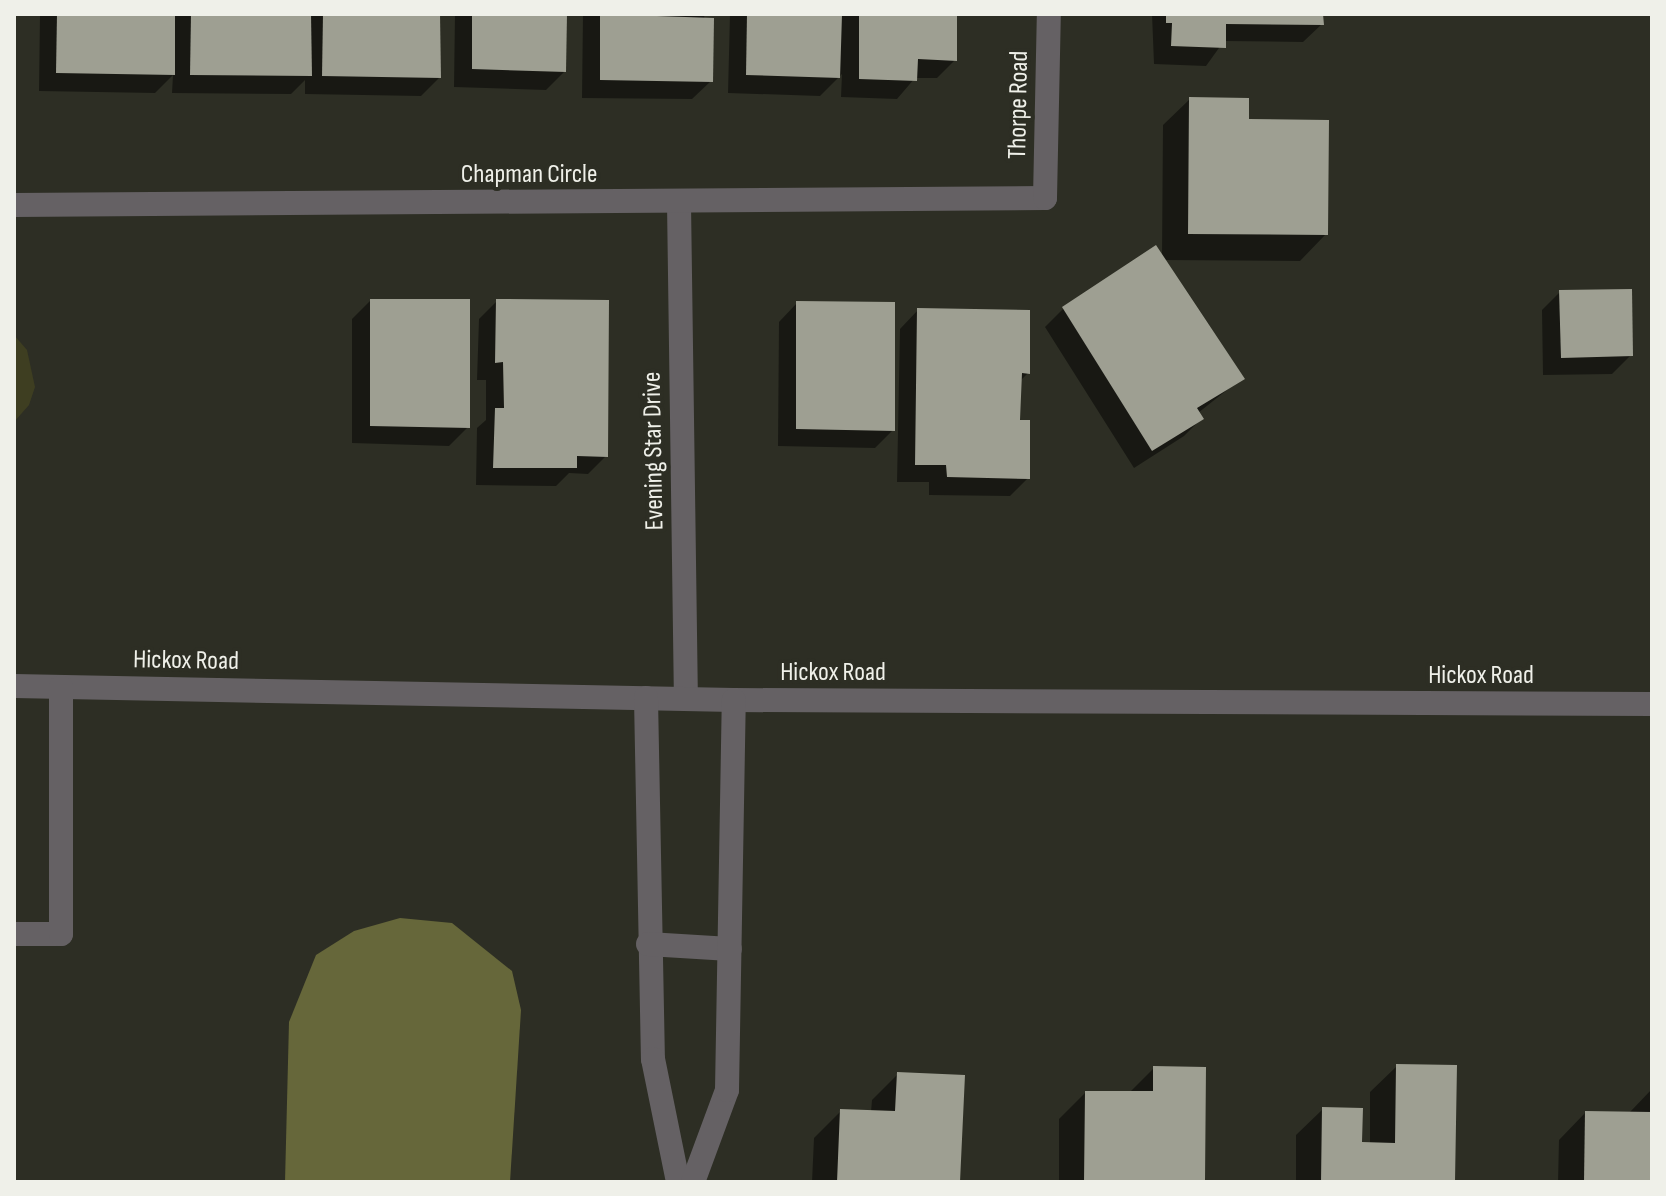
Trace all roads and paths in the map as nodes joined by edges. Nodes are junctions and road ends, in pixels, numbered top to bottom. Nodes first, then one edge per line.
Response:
1 (1049, 14) edge
2 (1045, 198) joint
3 (679, 203) junction
4 (14, 205) edge
5 (14, 686) edge
6 (61, 687) junction
7 (646, 698) junction
8 (686, 699) junction
9 (734, 700) junction
10 (1652, 704) edge
11 (14, 934) edge
12 (648, 944) junction
13 (730, 949) junction
14 (678, 1182) edge
15 (693, 1182) edge

1 - 2 street, Thorpe Road
2 - 3 street, Chapman Circle
3 - 4 street, Chapman Circle
3 - 8 street, Evening Star Drive
5 - 6 street, Hickox Road
6 - 7 street, Hickox Road
6 - 11 street
7 - 8 street, Hickox Road
7 - 12 street
8 - 9 street, Hickox Road
9 - 10 street, Hickox Road
9 - 13 street
12 - 13 street
12 - 14 street
13 - 15 street

